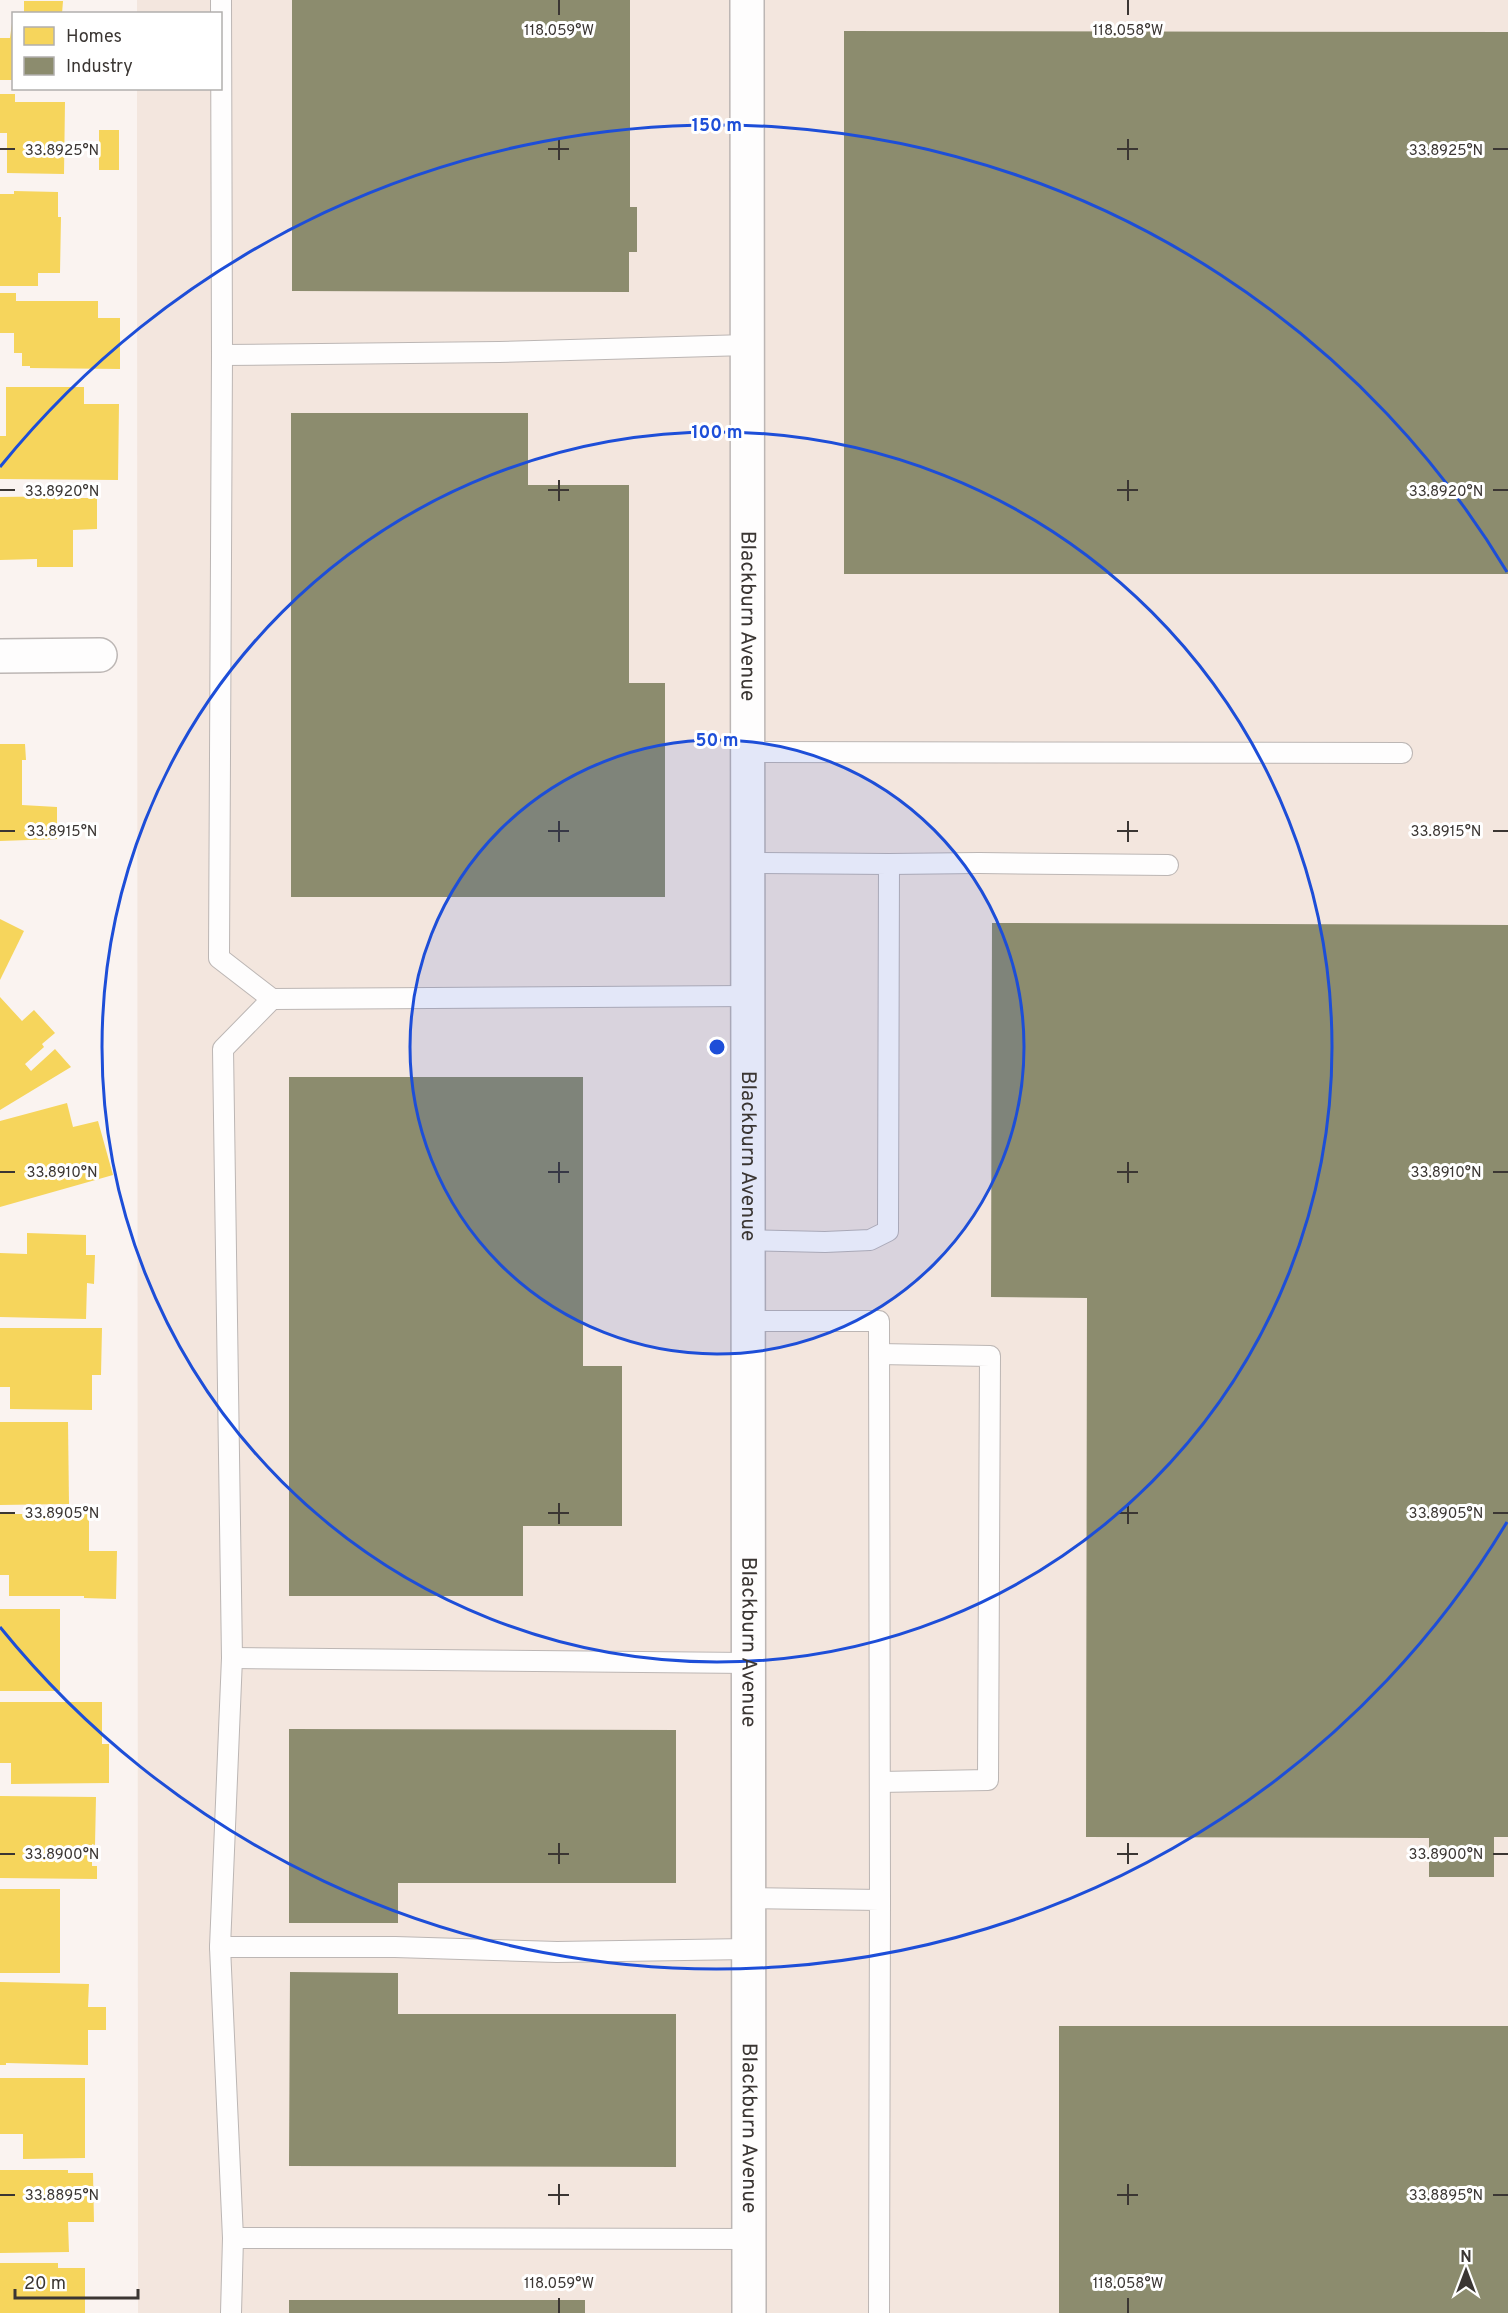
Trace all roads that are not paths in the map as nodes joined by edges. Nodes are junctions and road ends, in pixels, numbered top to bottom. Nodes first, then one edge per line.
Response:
1 (747, 0) edge
2 (221, 90) edge
3 (747, 345) junction
4 (222, 355) junction
5 (100, 655) dead end
6 (0, 656) edge
7 (747, 752) junction
8 (1402, 753) dead end
9 (747, 862) junction
10 (889, 864) junction
11 (1168, 865) dead end
12 (747, 996) junction
13 (272, 999) junction
14 (747, 1240) junction
15 (748, 1321) junction
16 (879, 1354) junction
17 (232, 1658) junction
18 (748, 1663) junction
19 (880, 1782) junction
20 (748, 1898) junction
21 (880, 1900) junction
22 (219, 1947) junction
23 (748, 1949) junction
24 (233, 2238) junction
25 (749, 2239) junction
26 (231, 2313) edge
27 (749, 2313) edge
28 (879, 2313) edge

1 - 3 street, Blackburn Avenue
2 - 4 lane
3 - 4 lane
3 - 7 street, Blackburn Avenue
4 - 13 lane
5 - 6 street
7 - 8 lane
7 - 9 street, Blackburn Avenue
9 - 10 lane
9 - 12 street, Blackburn Avenue
10 - 11 lane
10 - 14 lane
12 - 13 lane
12 - 14 street, Blackburn Avenue
13 - 17 lane
14 - 15 street, Blackburn Avenue
15 - 16 lane
15 - 18 street, Blackburn Avenue
16 - 19 lane
16 - 19 lane
17 - 18 lane
17 - 22 lane
18 - 20 street, Blackburn Avenue
19 - 21 lane
20 - 21 lane
20 - 23 street, Blackburn Avenue
21 - 28 lane
22 - 23 lane
22 - 24 lane
23 - 25 street, Blackburn Avenue
24 - 25 lane
24 - 26 lane
25 - 27 street, Blackburn Avenue

